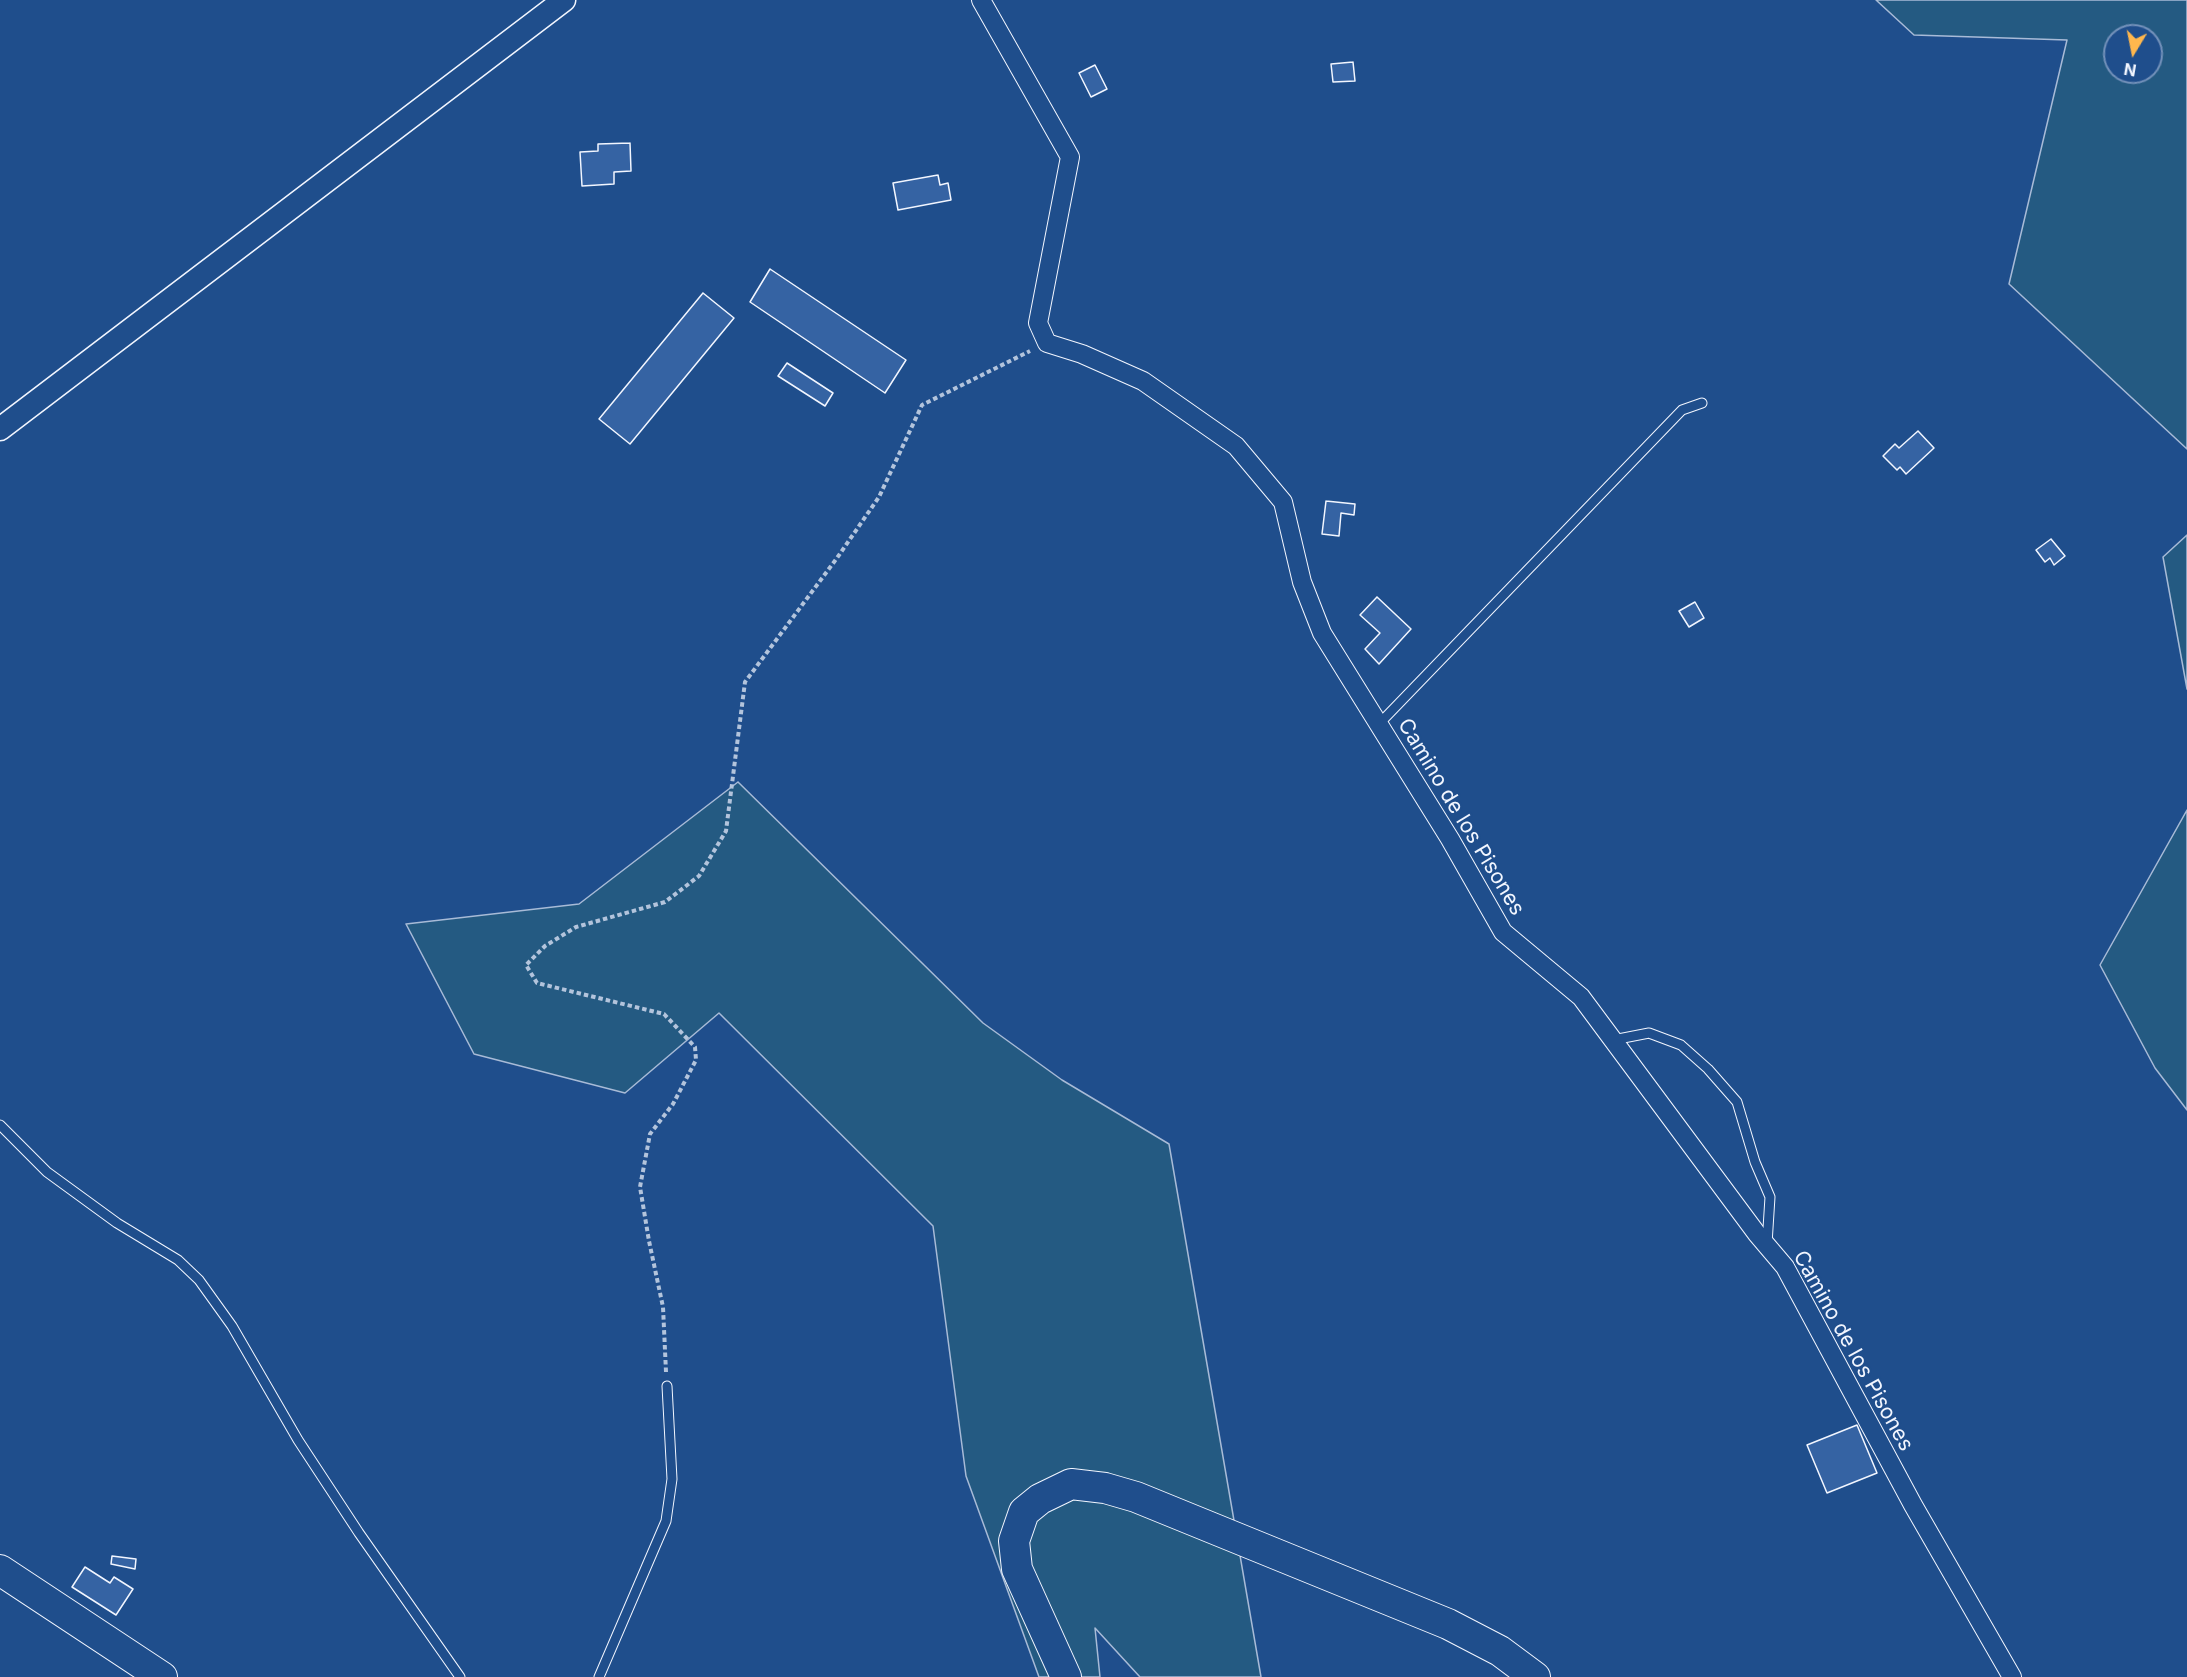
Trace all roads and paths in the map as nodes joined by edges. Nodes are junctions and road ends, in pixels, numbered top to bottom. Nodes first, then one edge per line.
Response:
1 (564, 0) edge
2 (981, 0) edge
3 (1047, 343) junction
4 (1702, 403) dead end
5 (0, 429) edge
6 (1378, 725) junction
7 (1613, 1040) junction
8 (0, 1125) edge
9 (1767, 1246) junction
10 (667, 1386) joint
11 (0, 1570) edge
12 (162, 1677) edge
13 (460, 1677) edge
14 (599, 1677) edge
15 (1066, 1677) edge
16 (1536, 1677) edge
17 (2012, 1677) edge

1 - 5 street
2 - 3 street
3 - 6 street, Camino de los Pisones
3 - 10 path
4 - 6 lane
6 - 7 street, Camino de los Pisones
7 - 9 street, Camino de los Pisones
7 - 9 lane
8 - 13 lane
9 - 17 street, Camino de los Pisones
10 - 14 lane
11 - 12 highway
15 - 16 highway

